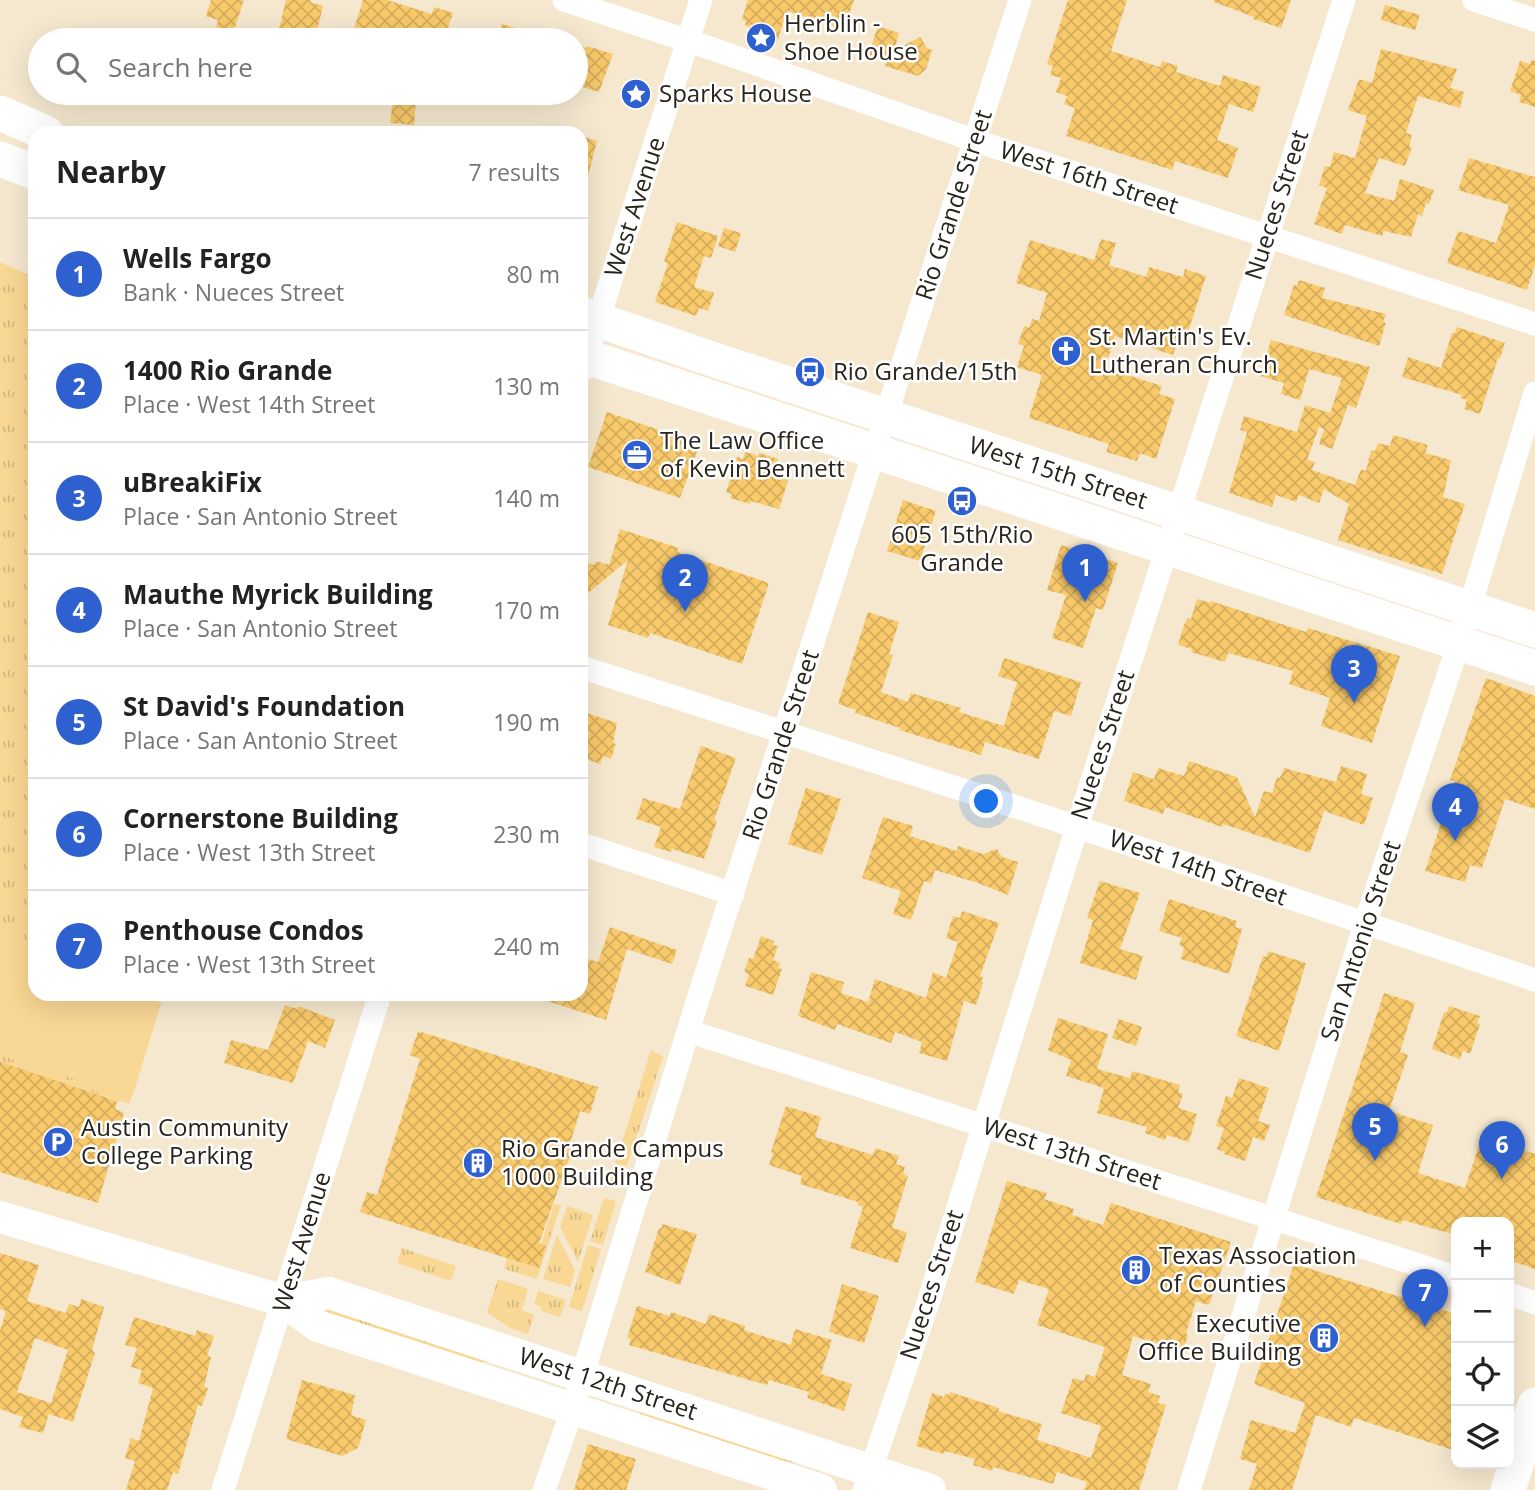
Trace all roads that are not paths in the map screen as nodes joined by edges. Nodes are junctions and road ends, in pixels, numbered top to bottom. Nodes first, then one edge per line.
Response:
1 (564, 0) edge
2 (701, 0) edge
3 (1020, 0) edge
4 (1344, 0) edge
5 (1474, 0) edge
6 (1535, 20) edge
7 (687, 41) junction
8 (0, 113) edge
9 (30, 126) edge
10 (0, 132) edge
11 (28, 139) edge
12 (974, 140) junction
13 (0, 159) edge
14 (28, 169) edge
15 (0, 177) edge
16 (28, 183) edge
17 (1267, 237) junction
18 (590, 317) edge
19 (1535, 324) edge
20 (588, 364) edge
21 (1535, 393) edge
22 (886, 416) junction
23 (874, 452) junction
24 (1178, 513) junction
25 (1166, 547) junction
26 (1469, 609) junction
27 (1535, 630) edge
28 (1459, 643) junction
29 (1535, 668) edge
30 (588, 669) edge
31 (785, 732) junction
32 (1077, 827) junction
33 (588, 847) edge
34 (733, 894) junction
35 (1365, 924) junction
36 (1535, 980) edge
37 (378, 1001) edge
38 (688, 1031) junction
39 (983, 1126) junction
40 (0, 1217) edge
41 (1275, 1219) junction
42 (1451, 1276) edge
43 (1514, 1296) edge
44 (284, 1301) junction
45 (1535, 1303) edge
46 (582, 1375) junction
47 (1535, 1405) edge
48 (571, 1409) junction
49 (867, 1480) edge
50 (223, 1490) edge
51 (544, 1490) edge
52 (821, 1490) edge
53 (930, 1490) edge
54 (1189, 1490) edge
55 (1508, 1490) edge

1 - 7 street, West 16th Street
2 - 7 street, West Avenue
3 - 12 street, Rio Grande Street
4 - 17 street, Nueces Street
5 - 6 street
7 - 12 street, West 16th Street
7 - 18 street, West Avenue
8 - 9 main road
10 - 11 main road
12 - 17 street, West 16th Street
12 - 22 street, Rio Grande Street
13 - 14 main road
15 - 16 main road
17 - 19 street, West 16th Street
17 - 24 street, Nueces Street
18 - 22 main road, West 15th Street
20 - 23 main road, West 15th Street
21 - 26 street, San Antonio Street
22 - 23 street, Rio Grande Street
22 - 24 main road, West 15th Street
23 - 25 main road, West 15th Street
23 - 31 street, Rio Grande Street
24 - 25 street, Nueces Street
24 - 26 main road, West 15th Street
25 - 28 main road, West 15th Street
25 - 32 street, Nueces Street
26 - 27 main road, West 15th Street
26 - 28 street, San Antonio Street
28 - 29 main road, West 15th Street
28 - 35 street, San Antonio Street
30 - 31 street, West 14th Street
31 - 32 street, West 14th Street
31 - 34 street, Rio Grande Street
32 - 35 street, West 14th Street
32 - 39 street, Nueces Street
33 - 34 street
34 - 38 street, Rio Grande Street
35 - 36 street, West 14th Street
35 - 41 street, San Antonio Street
37 - 44 street, West Avenue
38 - 39 street, West 13th Street
38 - 46 street, Rio Grande Street
39 - 41 street, West 13th Street
39 - 49 street, Nueces Street
40 - 44 main road, West 12th Street
41 - 42 street, West 13th Street
41 - 54 street, San Antonio Street
43 - 45 street
44 - 46 main road, West 12th Street
44 - 48 main road, West 12th Street
44 - 50 street, West Avenue
46 - 48 street, Rio Grande Street
46 - 49 main road, West 12th Street
47 - 55 main road
48 - 51 street, Rio Grande Street
48 - 52 main road, West 12th Street
49 - 53 main road, West 12th Street

